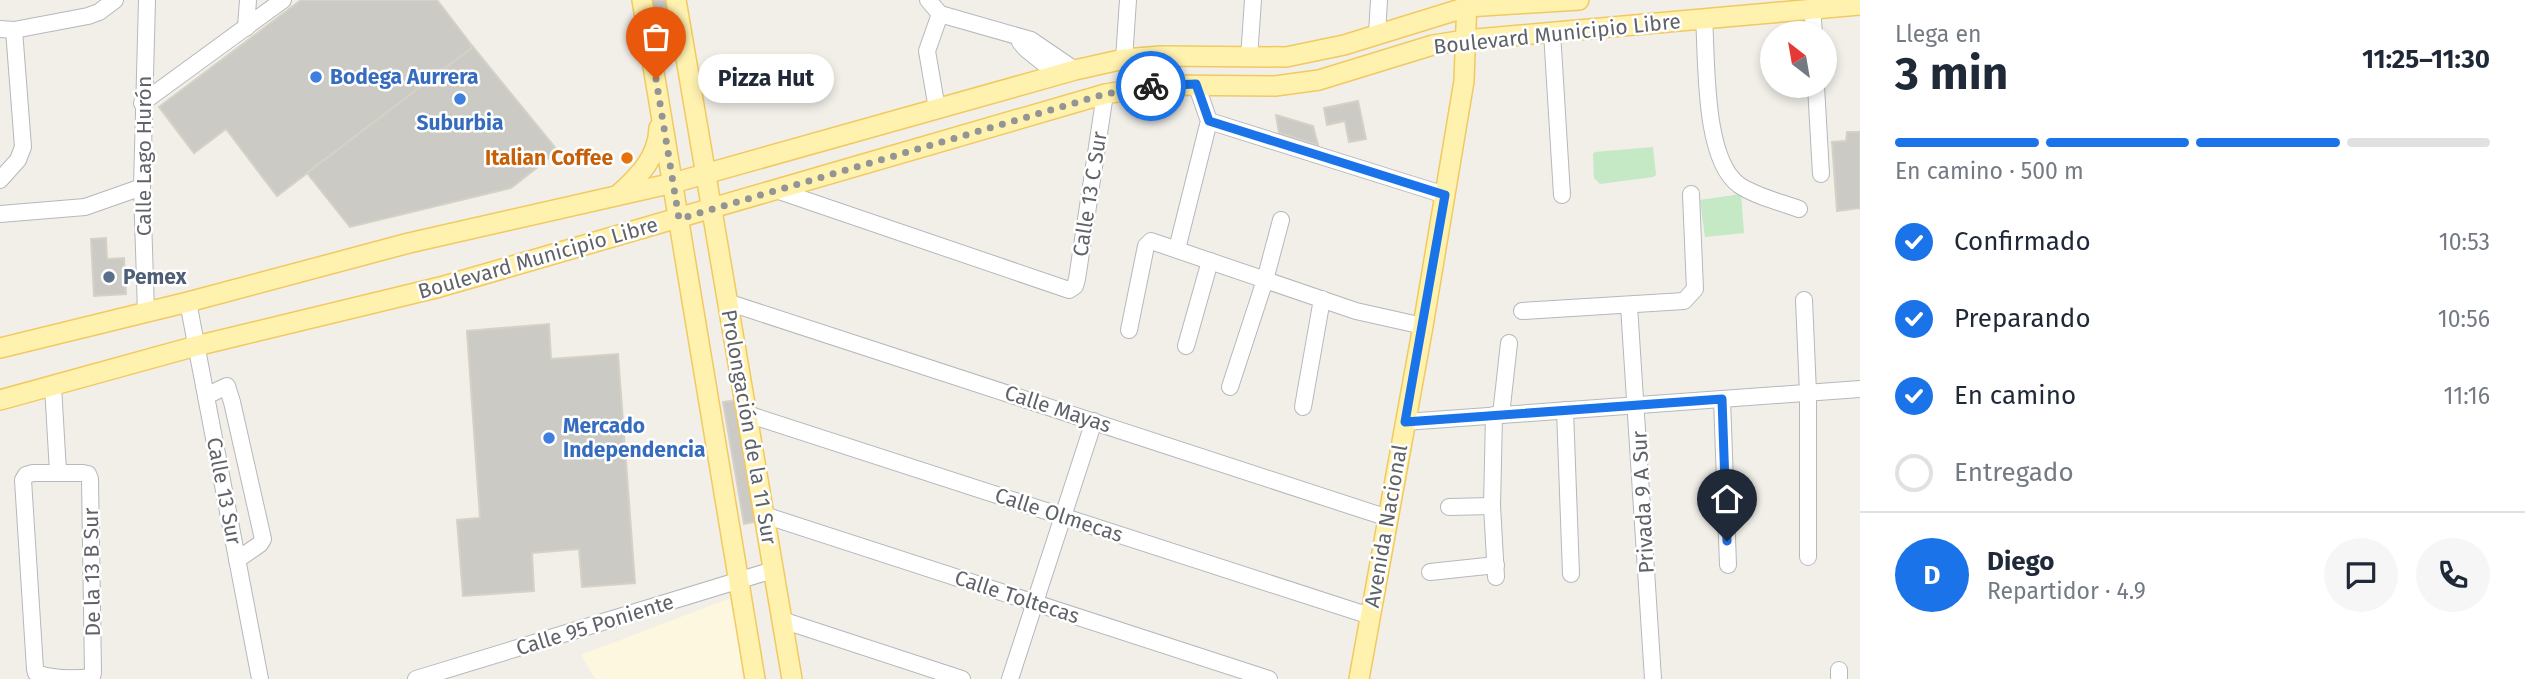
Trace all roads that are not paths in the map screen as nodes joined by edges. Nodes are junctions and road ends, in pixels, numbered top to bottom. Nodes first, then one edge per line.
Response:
1 (115, 0) edge
2 (147, 0) edge
3 (248, 0) edge
4 (283, 0) edge
5 (642, 0) edge
6 (676, 0) edge
7 (928, 0) edge
8 (1128, 0) edge
9 (1253, 0) edge
10 (1379, 0) edge
11 (1579, 0) edge
12 (1467, 4) edge
13 (1860, 5) edge
14 (1812, 8) junction
15 (940, 14) junction
16 (1704, 18) junction
17 (1813, 21) edge
18 (246, 27) junction
19 (7, 29) edge
20 (1552, 32) junction
21 (1377, 34) junction
22 (1465, 40) junction
23 (8, 52) edge
24 (1249, 58) junction
25 (1124, 59) junction
26 (1066, 72) junction
27 (1196, 84) junction
28 (1105, 94) junction
29 (1817, 98) edge
30 (660, 99) junction
31 (142, 103) junction
32 (937, 108) junction
33 (1209, 121) junction
34 (1821, 174) dead end
35 (705, 175) junction
36 (0, 180) edge
37 (673, 184) junction
38 (142, 187) junction
39 (776, 190) junction
40 (1692, 194) dead end
41 (1445, 195) junction
42 (1562, 195) dead end
43 (617, 197) junction
44 (711, 209) junction
45 (1799, 209) dead end
46 (0, 214) edge
47 (679, 219) junction
48 (1281, 220) dead end
49 (1177, 249) junction
50 (1210, 261) junction
51 (1265, 279) junction
52 (1322, 299) junction
53 (1804, 300) dead end
54 (188, 302) junction
55 (727, 302) junction
56 (1629, 306) junction
57 (1522, 311) dead end
58 (146, 312) junction
59 (1423, 326) junction
60 (1129, 330) dead end
61 (1509, 343) dead end
62 (196, 346) junction
63 (1186, 346) dead end
64 (0, 348) edge
65 (53, 386) junction
66 (1230, 387) dead end
67 (1860, 389) edge
68 (1808, 393) junction
69 (206, 396) junction
70 (1722, 399) junction
71 (0, 400) edge
72 (1637, 405) junction
73 (1303, 407) dead end
74 (1565, 410) junction
75 (747, 414) junction
76 (1497, 415) junction
77 (1094, 421) junction
78 (1405, 422) junction
79 (58, 472) junction
80 (1492, 506) junction
81 (1449, 507) dead end
82 (764, 515) junction
83 (1063, 516) junction
84 (1388, 518) junction
85 (1808, 557) dead end
86 (237, 560) junction
87 (1728, 565) dead end
88 (773, 570) junction
89 (1430, 572) dead end
90 (1572, 573) dead end
91 (739, 581) junction
92 (1035, 603) junction
93 (1370, 615) junction
94 (782, 620) junction
95 (67, 679) edge
96 (260, 679) edge
97 (416, 679) edge
98 (755, 679) edge
99 (792, 679) edge
100 (962, 679) edge
101 (1010, 679) edge
102 (1269, 679) edge
103 (1359, 679) edge
104 (1653, 679) edge

1 - 19 street
2 - 31 street, Calle Lago Hurón
3 - 18 street
4 - 18 street
5 - 30 main road
6 - 35 main road, Prolongación de la 11 Sur
7 - 15 street
8 - 25 street
9 - 24 street
10 - 21 street
11 - 12 main road, Boulevard Municipio Libre
12 - 21 main road, Boulevard Municipio Libre
12 - 22 main road, Avenida Nacional
13 - 14 main road, Boulevard Municipio Libre
14 - 16 main road, Boulevard Municipio Libre
14 - 17 street
15 - 26 street
15 - 32 street
16 - 20 main road, Boulevard Municipio Libre
16 - 45 street
18 - 31 street
19 - 23 street
20 - 22 main road, Boulevard Municipio Libre
20 - 42 street
21 - 24 main road, Boulevard Municipio Libre
22 - 27 main road, Boulevard Municipio Libre
22 - 41 main road, Avenida Nacional
23 - 36 street
24 - 25 main road, Boulevard Municipio Libre
25 - 26 main road, Boulevard Municipio Libre
26 - 32 main road, Boulevard Municipio Libre
27 - 28 main road, Boulevard Municipio Libre
27 - 33 street
28 - 39 main road, Boulevard Municipio Libre
28 - 39 street, Calle 13 C Sur
29 - 34 street
30 - 37 main road, Prolongación de la 11 Sur
30 - 43 main road
31 - 38 street, Calle Lago Hurón
32 - 35 main road, Boulevard Municipio Libre
33 - 41 street
33 - 49 street
35 - 37 main road, Boulevard Municipio Libre
35 - 44 main road, Prolongación de la 11 Sur
37 - 43 main road, Boulevard Municipio Libre
37 - 47 main road, Prolongación de la 11 Sur
38 - 46 street
38 - 58 street, Calle Lago Hurón
39 - 44 main road, Boulevard Municipio Libre
40 - 56 street
41 - 59 main road, Avenida Nacional
43 - 54 main road, Boulevard Municipio Libre
44 - 47 main road, Boulevard Municipio Libre
44 - 55 main road, Prolongación de la 11 Sur
47 - 62 main road, Boulevard Municipio Libre
47 - 91 main road, Prolongación de la 11 Sur
48 - 51 street
49 - 50 street
49 - 60 street
50 - 51 street
50 - 63 street
51 - 52 street
51 - 66 street
52 - 59 street
52 - 73 street
53 - 68 street
54 - 58 main road, Boulevard Municipio Libre
54 - 62 street, Calle 13 Sur
55 - 75 main road, Prolongación de la 11 Sur
55 - 77 street, Calle Mayas
56 - 57 street
56 - 72 street, Privada 9 A Sur
58 - 64 main road, Boulevard Municipio Libre
59 - 78 main road, Avenida Nacional
61 - 76 street
62 - 65 main road, Boulevard Municipio Libre
62 - 69 street, Calle 13 Sur
65 - 71 main road, Boulevard Municipio Libre
65 - 79 street
67 - 68 street
68 - 70 street
68 - 85 street
69 - 86 street, Calle 13 Sur
69 - 86 street
70 - 72 street
70 - 87 street
72 - 74 street
72 - 104 street, Privada 9 A Sur
74 - 76 street
74 - 90 street
75 - 82 main road, Prolongación de la 11 Sur
75 - 83 street, Calle Olmecas
76 - 78 street
76 - 80 street
77 - 83 street
77 - 84 street, Calle Mayas
78 - 84 main road, Avenida Nacional
79 - 95 street, De la 13 B Sur
79 - 95 street
80 - 81 street
80 - 89 street
82 - 88 main road, Prolongación de la 11 Sur
82 - 92 street, Calle Toltecas
83 - 92 street
83 - 93 street, Calle Olmecas
84 - 93 main road, Avenida Nacional
86 - 96 street, Calle 13 Sur
88 - 91 street, Calle 95 Poniente
88 - 94 main road, Prolongación de la 11 Sur
91 - 97 street, Calle 95 Poniente
91 - 98 main road, Prolongación de la 11 Sur
92 - 101 street
92 - 102 street, Calle Toltecas
93 - 103 main road, Avenida Nacional
94 - 99 main road, Prolongación de la 11 Sur
94 - 100 street

